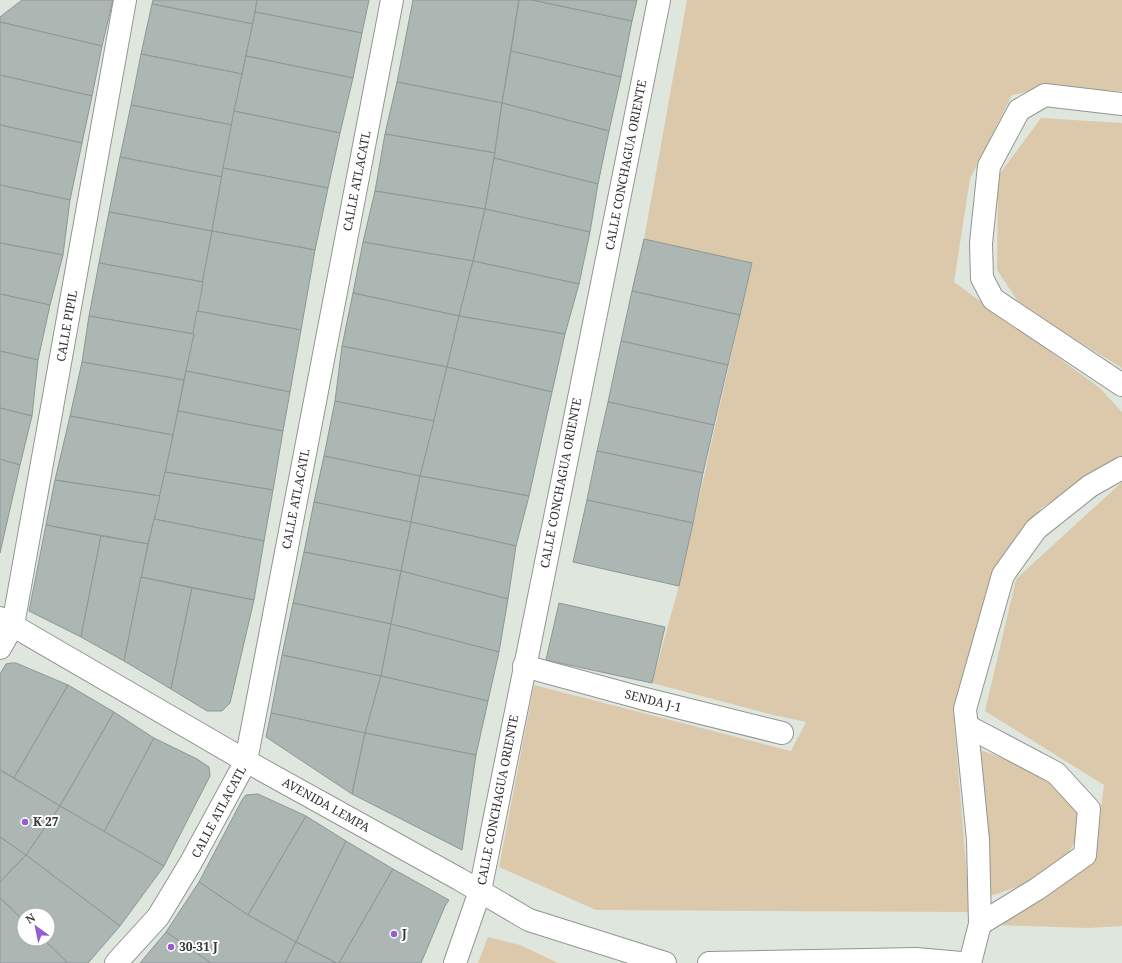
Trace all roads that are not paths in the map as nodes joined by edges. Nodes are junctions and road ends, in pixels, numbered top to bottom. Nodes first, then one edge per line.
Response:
1 (125, 0) edge
2 (392, 0) edge
3 (659, 0) edge
4 (1122, 104) edge
5 (1122, 385) edge
6 (1122, 468) edge
7 (6, 622) edge
8 (0, 648) edge
9 (524, 666) junction
10 (967, 726) junction
11 (782, 733) dead end
12 (246, 762) junction
13 (480, 891) junction
14 (980, 924) junction
15 (116, 963) edge
16 (456, 963) edge
17 (665, 963) edge
18 (709, 963) edge
19 (961, 963) edge
20 (970, 963) edge

1 - 7 street, CALLE PIPIL
2 - 12 street, CALLE ATLACATL
3 - 9 street, CALLE CONCHAGUA ORIENTE
4 - 5 street
6 - 10 street
7 - 8 street, CALLE PIPIL
7 - 12 street, AVENIDA LEMPA
9 - 11 street, SENDA J-1
9 - 13 street, CALLE CONCHAGUA ORIENTE
10 - 14 street
10 - 14 street
12 - 13 street, AVENIDA LEMPA
12 - 15 street, CALLE ATLACATL
13 - 16 street, CALLE CONCHAGUA ORIENTE
13 - 17 street, AVENIDA LEMPA
14 - 20 street
18 - 19 street

